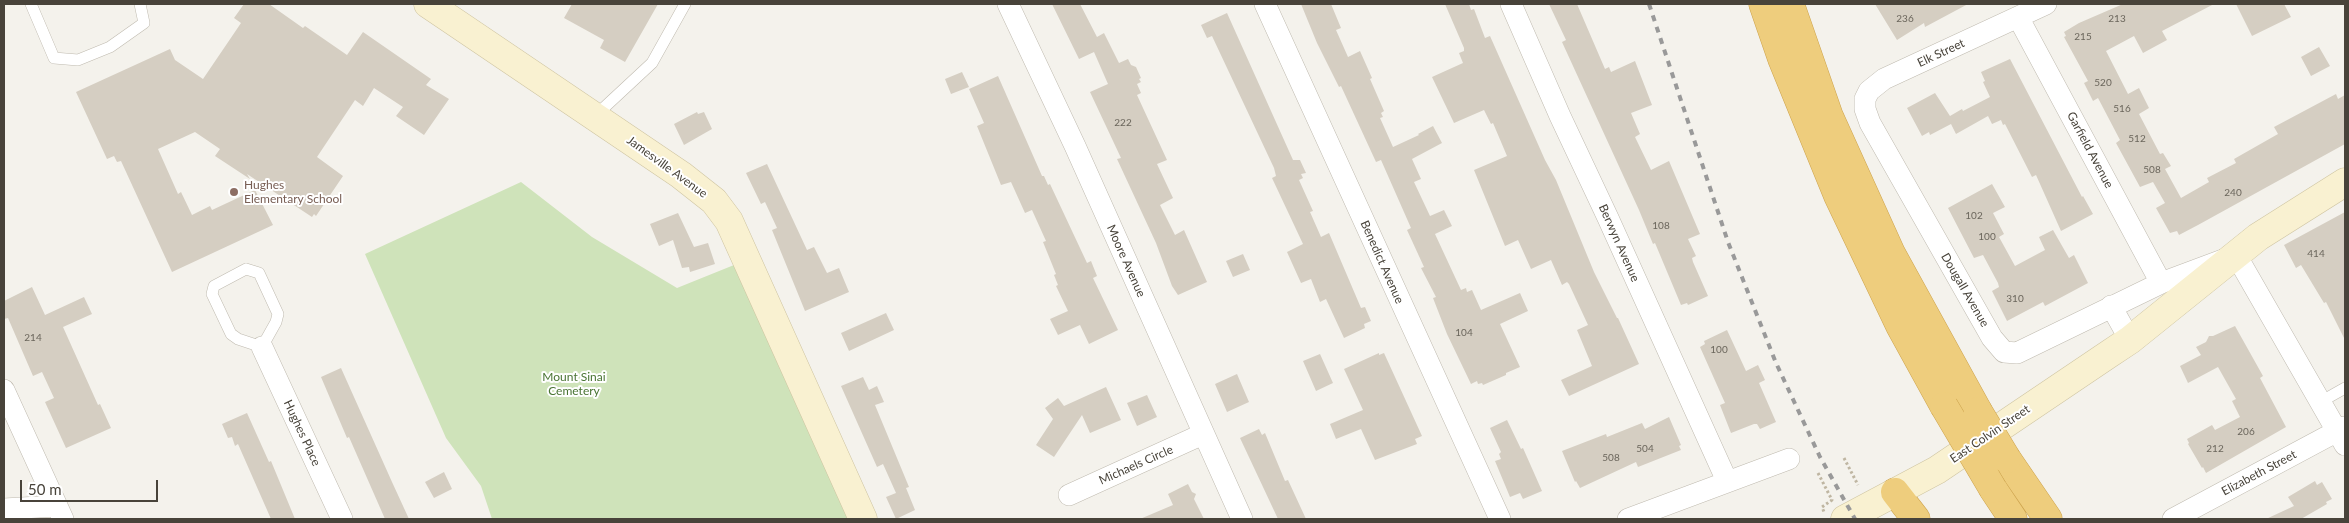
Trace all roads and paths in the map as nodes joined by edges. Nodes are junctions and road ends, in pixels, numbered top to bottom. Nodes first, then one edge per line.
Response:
1 (31, 4) edge
2 (140, 4) edge
3 (428, 4) edge
4 (686, 4) edge
5 (1008, 4) edge
6 (1265, 4) edge
7 (1511, 4) edge
8 (1763, 4) edge
9 (1790, 4) edge
10 (2046, 4) edge
11 (2018, 17) junction
12 (594, 116) junction
13 (1870, 123) joint
14 (2345, 182) edge
15 (2236, 255) junction
16 (2161, 283) junction
17 (2112, 306) junction
18 (2130, 340) junction
19 (262, 347) junction
20 (2345, 388) edge
21 (4, 390) edge
22 (2322, 401) junction
23 (1203, 434) junction
24 (2343, 434) edge
25 (1844, 458) dead end
26 (1789, 459) dead end
27 (1818, 473) dead end
28 (1727, 481) junction
29 (1858, 486) dead end
30 (1895, 492) junction
31 (1069, 495) dead end
32 (4, 509) edge
33 (60, 513) edge
34 (1833, 513) edge
35 (342, 519) edge
36 (863, 519) edge
37 (1242, 519) edge
38 (1500, 519) edge
39 (1628, 519) edge
40 (1916, 519) edge
41 (2013, 519) edge
42 (2048, 519) edge
43 (2173, 519) edge

1 - 2 lane
3 - 12 street, Jamesville Avenue
4 - 12 lane
5 - 23 street, Moore Avenue
6 - 38 street, Benedict Avenue
7 - 28 street, Berwyn Avenue
8 - 41 highway, bridge
9 - 42 highway, bridge
10 - 11 street, Elk Street
11 - 13 street, Elk Street
11 - 16 street, Garfield Avenue
12 - 36 street, Jamesville Avenue
13 - 17 street, Dougall Avenue
14 - 15 street, East Colvin Street
15 - 16 street, East Colvin Street
15 - 18 street, East Colvin Street
15 - 22 street
16 - 17 street, East Colvin Street
17 - 18 street
18 - 30 street, East Colvin Street
19 - 19 lane
19 - 35 street, Hughes Place
20 - 22 lane
21 - 33 street
22 - 24 street
23 - 31 street, Michaels Circle
23 - 37 street, Moore Avenue
24 - 43 street, Elizabeth Street
25 - 29 path
26 - 28 street
27 - 34 path
28 - 39 street
30 - 34 street, East Colvin Street
30 - 40 highway
32 - 33 street

